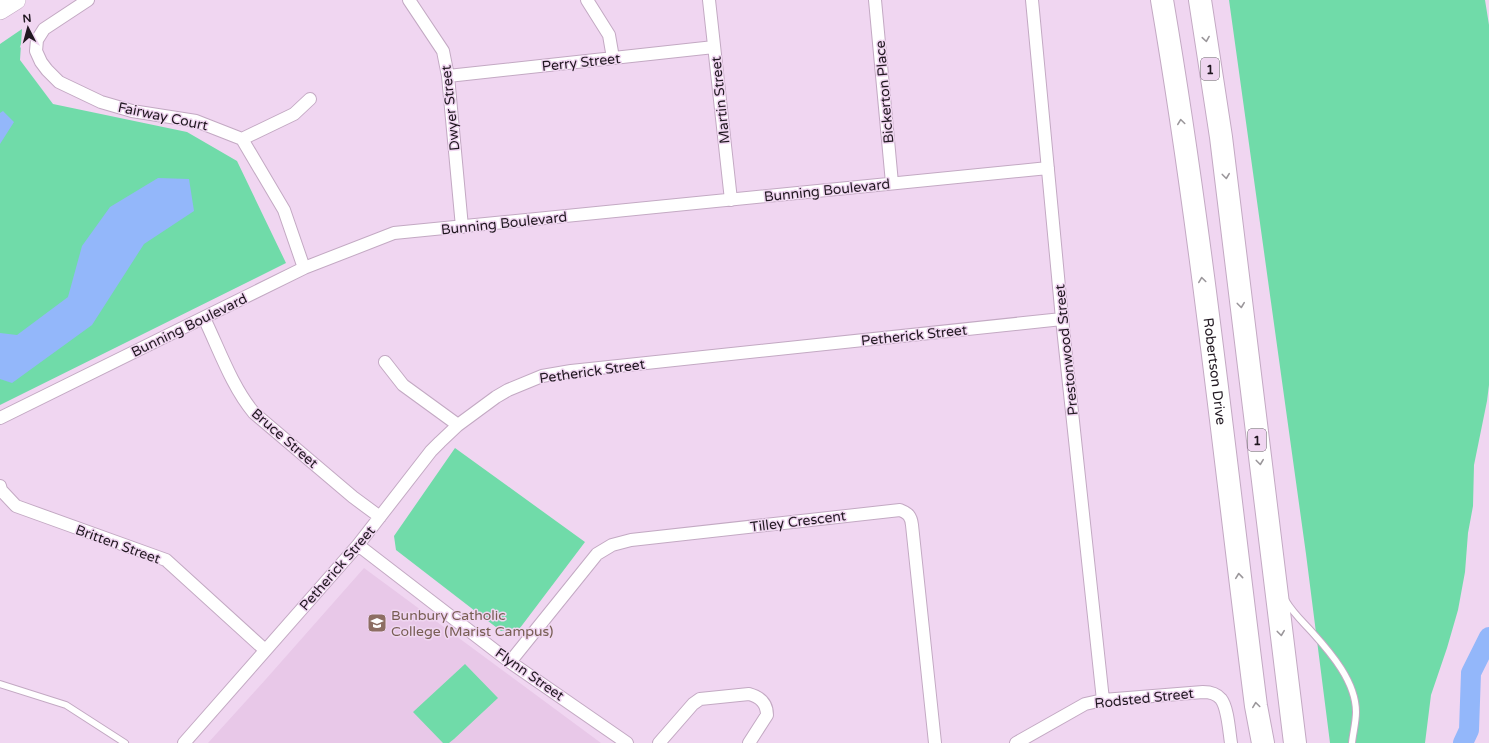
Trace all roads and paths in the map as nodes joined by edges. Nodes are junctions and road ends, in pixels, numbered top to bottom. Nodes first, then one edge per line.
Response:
1 (16, 0) edge
2 (88, 0) edge
3 (409, 0) edge
4 (587, 0) edge
5 (709, 0) edge
6 (875, 0) edge
7 (1032, 0) edge
8 (1162, 0) edge
9 (1200, 0) edge
10 (0, 10) edge
11 (714, 47) junction
12 (613, 58) junction
13 (448, 76) junction
14 (310, 99) dead end
15 (242, 139) junction
16 (1048, 168) junction
17 (892, 183) junction
18 (731, 200) junction
19 (462, 227) junction
20 (304, 268) junction
21 (204, 318) junction
22 (1062, 319) junction
23 (385, 362) dead end
24 (0, 418) edge
25 (458, 425) junction
26 (0, 486) edge
27 (380, 516) junction
28 (358, 546) junction
29 (1274, 579) junction
30 (265, 650) junction
31 (510, 662) junction
32 (0, 684) edge
33 (1103, 700) junction
34 (125, 743) edge
35 (184, 743) edge
36 (627, 743) edge
37 (659, 743) edge
38 (749, 743) edge
39 (935, 743) edge
40 (1016, 743) edge
41 (1231, 743) edge
42 (1263, 743) edge
43 (1295, 743) edge
44 (1352, 743) edge

1 - 10 main road
2 - 15 street, Fairway Court
3 - 13 street, Dwyer Street
4 - 12 street
5 - 11 street, Martin Street
6 - 17 street, Bickerton Place
7 - 16 street, Prestonwood Street
42 -> 8 highway, Robertson Drive
9 -> 29 highway, 1
11 - 12 street, Perry Street
11 - 18 street, Martin Street
12 - 13 street, Perry Street
13 - 19 street, Dwyer Street
14 - 15 street
15 - 20 street
16 - 17 street, Bunning Boulevard
16 - 22 street, Prestonwood Street
17 - 18 street, Bunning Boulevard
18 - 19 street, Bunning Boulevard
19 - 20 street, Bunning Boulevard
20 - 21 street, Bunning Boulevard
21 - 24 street, Bunning Boulevard
21 - 27 street, Bruce Street
22 - 25 street, Petherick Street
22 - 33 street, Prestonwood Street
23 - 25 street
25 - 27 street, Petherick Street
26 - 30 street, Britten Street
27 - 28 street, Petherick Street
28 - 30 street, Petherick Street
28 - 31 street, Flynn Street
29 -> 43 highway, 1
29 - 44 lane
30 - 35 street, Petherick Street
31 - 36 street, Flynn Street
31 - 39 street, Tilley Crescent
32 - 34 lane
33 - 40 street, Rodsted Street
33 - 41 street, Rodsted Street
37 - 38 street

